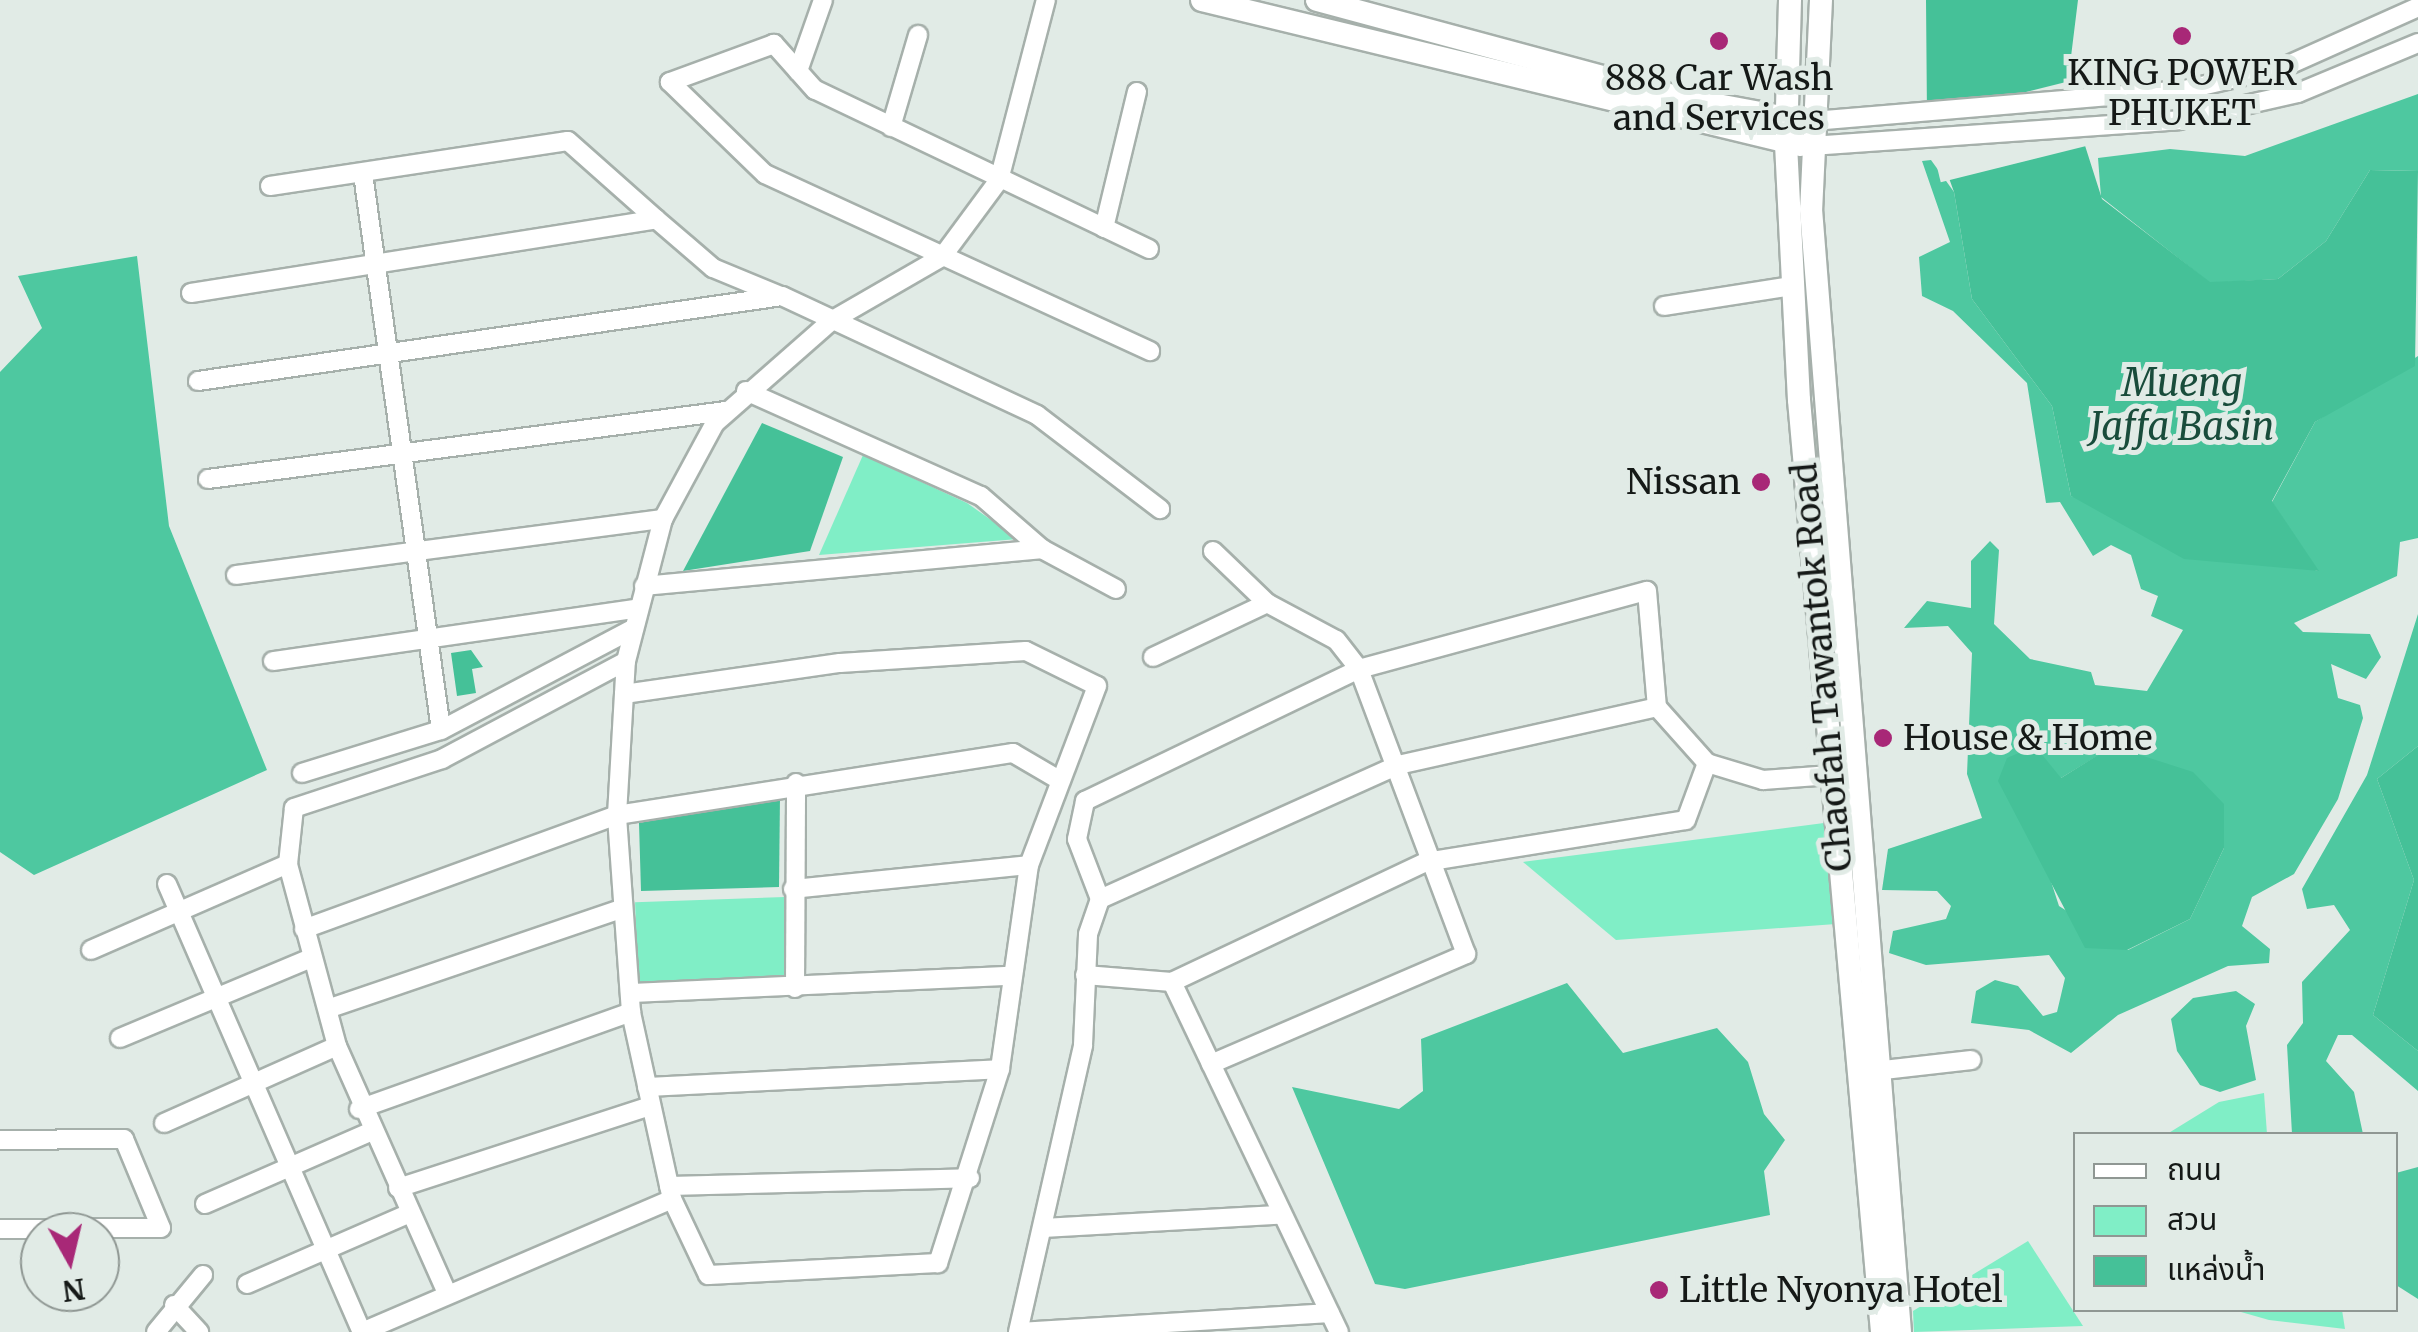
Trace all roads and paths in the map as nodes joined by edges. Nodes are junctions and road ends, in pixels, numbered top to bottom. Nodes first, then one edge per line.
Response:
1 (823, 0) edge
2 (1046, 0) edge
3 (1202, 0) edge
4 (1317, 0) edge
5 (1790, 0) edge
6 (1821, 0) edge
7 (2418, 7) edge
8 (918, 35) dead end
9 (2418, 43) edge
10 (798, 71) junction
11 (1138, 92) dead end
12 (1787, 120) junction
13 (1813, 121) junction
14 (891, 127) junction
15 (1786, 144) junction
16 (1811, 146) junction
17 (364, 174) junction
18 (999, 180) junction
19 (270, 186) dead end
20 (656, 220) junction
21 (1104, 228) junction
22 (1149, 249) dead end
23 (942, 256) junction
24 (376, 261) junction
25 (1792, 286) junction
26 (190, 293) dead end
27 (782, 296) junction
28 (1664, 306) dead end
29 (831, 321) junction
30 (1150, 351) dead end
31 (390, 357) junction
32 (198, 381) dead end
33 (746, 391) junction
34 (726, 411) junction
35 (405, 450) junction
36 (208, 479) dead end
37 (1160, 509) dead end
38 (662, 519) junction
39 (418, 548) junction
40 (1042, 549) junction
41 (1213, 550) dead end
42 (236, 574) dead end
43 (644, 586) junction
44 (1116, 589) dead end
45 (1267, 603) junction
46 (636, 608) junction
47 (631, 630) junction
48 (430, 640) junction
49 (1153, 656) dead end
50 (273, 661) dead end
51 (626, 661) junction
52 (1359, 669) junction
53 (624, 694) junction
54 (1656, 707) junction
55 (441, 730) junction
56 (1707, 763) junction
57 (1398, 764) junction
58 (302, 773) dead end
59 (1831, 775) junction
60 (1059, 780) junction
61 (796, 782) junction
62 (617, 815) junction
63 (1426, 862) junction
64 (288, 864) junction
65 (1029, 865) junction
66 (167, 884) dead end
67 (793, 889) junction
68 (1100, 899) junction
69 (620, 908) junction
70 (178, 912) junction
71 (304, 929) junction
72 (91, 950) dead end
73 (310, 958) junction
74 (1085, 975) junction
75 (1007, 976) junction
76 (1172, 982) junction
77 (795, 988) junction
78 (220, 996) junction
79 (631, 1002) junction
80 (330, 1008) junction
81 (120, 1038) dead end
82 (337, 1046) junction
83 (1970, 1060) dead end
84 (1211, 1064) junction
85 (1000, 1070) junction
86 (1875, 1071) junction
87 (254, 1082) junction
88 (647, 1087) junction
89 (652, 1106) junction
90 (359, 1108) junction
91 (164, 1123) dead end
92 (370, 1132) junction
93 (0, 1140) edge
94 (288, 1168) junction
95 (970, 1178) junction
96 (398, 1188) junction
97 (670, 1193) junction
98 (205, 1204) dead end
99 (408, 1214) junction
100 (1278, 1216) junction
101 (1043, 1228) junction
102 (0, 1230) edge
103 (326, 1246) junction
104 (203, 1276) dead end
105 (247, 1284) dead end
106 (447, 1293) junction
107 (174, 1306) junction
108 (1330, 1313) junction
109 (156, 1332) edge
110 (199, 1332) edge
111 (362, 1332) edge
112 (1019, 1332) edge
113 (1338, 1332) edge
114 (1882, 1332) edge
115 (1900, 1332) edge

1 - 10 street
2 - 18 street
3 - 15 main road
4 - 12 main road
5 - 12 main road, Chaofah Tawantok Road
6 - 13 main road, Chaofah Tawantok Road
7 - 13 street
8 - 14 street
9 - 16 street
10 - 14 street
10 - 23 street
11 - 21 street
12 - 13 main road
12 - 15 main road, Chaofah Tawantok Road
13 - 16 main road, Chaofah Tawantok Road
14 - 18 street
15 - 16 main road
15 - 25 main road, Chaofah Tawantok Road
16 - 86 main road, Chaofah Tawantok Road
17 - 19 street
17 - 20 street
17 - 24 street
18 - 21 street
18 - 23 street
20 - 24 street
20 - 27 street
21 - 22 street
23 - 29 street
23 - 30 street
24 - 26 street
24 - 31 street
25 - 28 street
25 - 59 main road, Chaofah Tawantok Road
27 - 29 street
27 - 31 street
29 - 33 street
29 - 37 street
31 - 32 street
31 - 35 street
33 - 34 street
33 - 40 street
34 - 35 street
34 - 38 street
35 - 36 street
35 - 39 street
38 - 39 street
38 - 43 street
39 - 42 street
39 - 48 street
40 - 43 street
40 - 44 street
41 - 45 street
43 - 46 street
45 - 49 street
45 - 52 street
46 - 47 street
46 - 48 street
47 - 51 street
47 - 55 street
48 - 50 street
48 - 55 street
51 - 53 street
51 - 64 street
52 - 54 street
52 - 57 street
52 - 68 street
53 - 60 street
53 - 62 street
54 - 56 street
54 - 57 street
55 - 58 street
56 - 59 street
56 - 63 street
57 - 63 street
57 - 68 street
59 - 114 main road, Chaofah Tawantok Road
60 - 61 street
60 - 65 street
61 - 62 street
61 - 67 street
62 - 69 street
62 - 71 street
63 - 76 street
63 - 84 street
64 - 70 street
64 - 71 street
65 - 67 street
65 - 75 street
66 - 70 street
67 - 77 street
68 - 74 street
69 - 79 street
69 - 80 street
70 - 72 street
70 - 78 street
71 - 73 street
73 - 78 street
73 - 80 street
74 - 76 street
74 - 101 street
75 - 77 street
75 - 85 street
76 - 84 street
77 - 79 street
78 - 81 street
78 - 87 street
79 - 88 street
79 - 90 street
80 - 82 street
82 - 87 street
82 - 90 street
83 - 86 street
84 - 100 street
85 - 88 street
85 - 95 street
86 - 115 main road, Chaofah Tawantok Road
87 - 91 street
87 - 94 street
88 - 89 street
89 - 96 street
89 - 97 street
90 - 92 street
92 - 94 street
92 - 96 street
93 - 102 street
94 - 98 street
94 - 103 street
95 - 97 street
95 - 97 street
96 - 99 street
97 - 106 street
99 - 103 street
99 - 106 street
100 - 101 street
100 - 108 street
101 - 112 street
103 - 105 street
103 - 111 street
104 - 107 street
106 - 111 street
107 - 109 street
107 - 110 street
108 - 112 street
108 - 113 street

